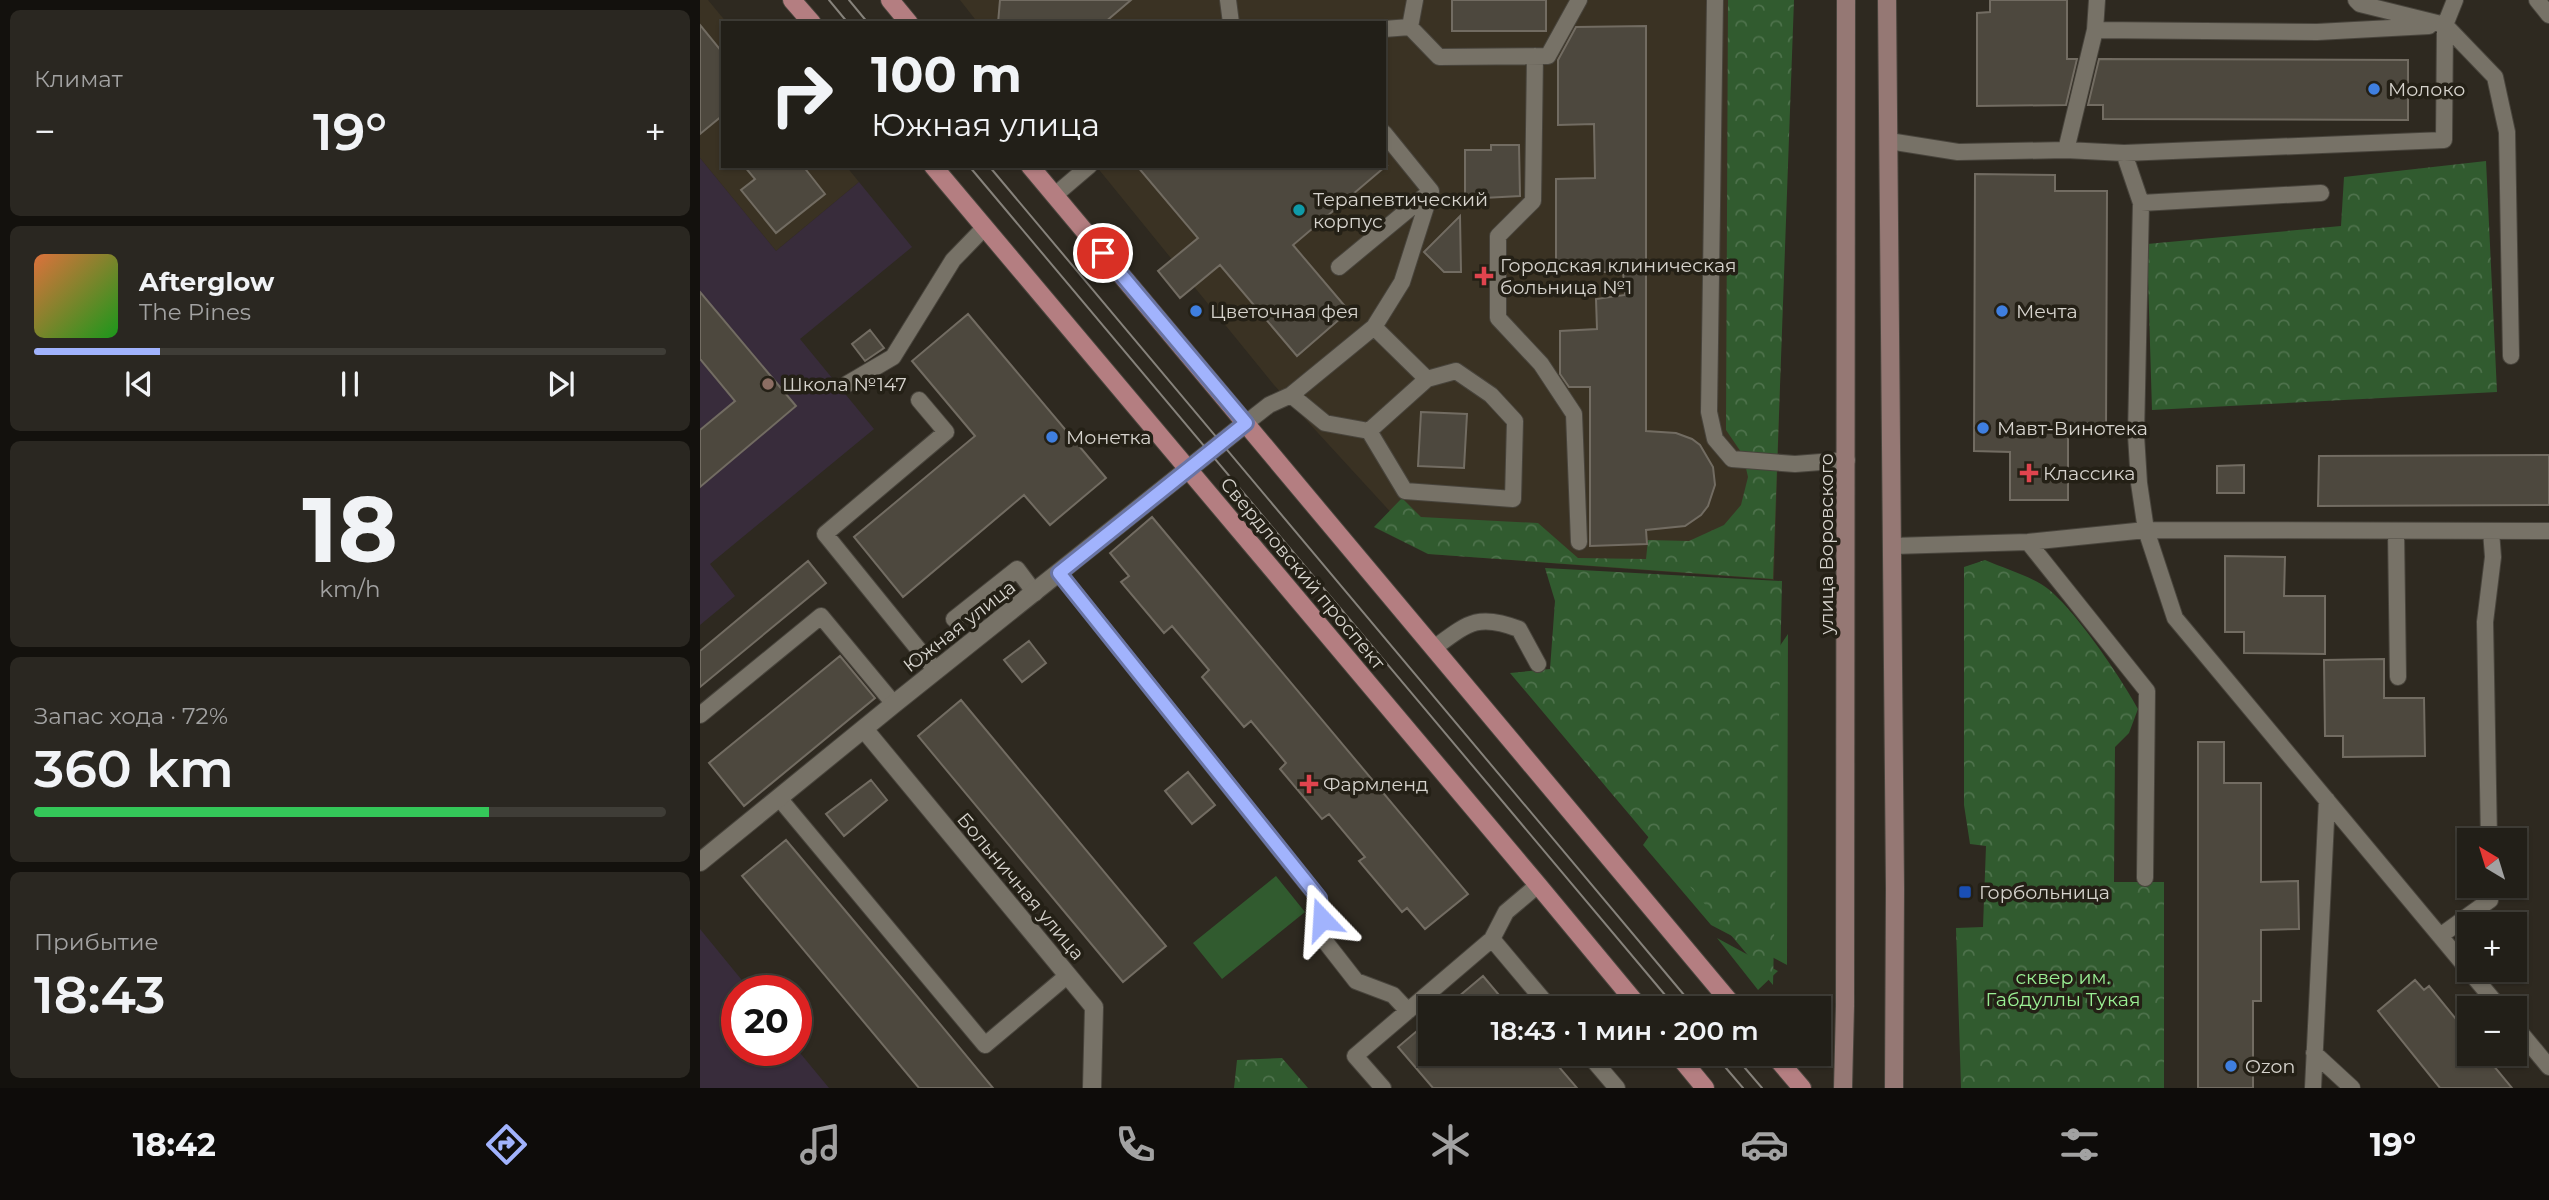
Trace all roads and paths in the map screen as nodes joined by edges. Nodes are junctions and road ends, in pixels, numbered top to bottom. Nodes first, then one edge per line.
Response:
1 (792, 0) edge
2 (890, 0) edge
3 (1228, 0) edge
4 (1415, 0) edge
5 (1579, 0) edge
6 (1715, 0) edge
7 (1846, 0) edge
8 (1887, 0) edge
9 (2098, 0) edge
10 (2356, 0) edge
11 (2455, 0) edge
12 (2537, 0) edge
13 (2549, 15) edge
14 (809, 21) edge
15 (907, 21) edge
16 (1231, 21) edge
17 (2445, 25) junction
18 (1410, 27) junction
19 (1386, 29) edge
20 (2095, 30) junction
21 (1535, 56) junction
22 (1386, 135) edge
23 (1889, 141) junction
24 (2066, 150) junction
25 (2124, 153) junction
26 (935, 168) edge
27 (1032, 168) edge
28 (1087, 168) edge
29 (1431, 191) junction
30 (2321, 193) dead end
31 (1055, 195) junction
32 (2141, 203) junction
33 (985, 227) junction
34 (1339, 267) dead end
35 (1374, 327) junction
36 (2511, 356) dead end
37 (1427, 379) junction
38 (847, 384) dead end
39 (1291, 395) junction
40 (919, 400) dead end
41 (1246, 423) junction
42 (1369, 431) junction
43 (1847, 460) junction
44 (1188, 469) junction
45 (2146, 530) junction
46 (2396, 531) junction
47 (2491, 531) junction
48 (2549, 531) edge
49 (1579, 542) dead end
50 (2028, 542) junction
51 (1893, 546) junction
52 (1059, 573) junction
53 (1035, 593) junction
54 (954, 620) dead end
55 (1434, 648) junction
56 (1538, 664) dead end
57 (936, 671) junction
58 (2398, 677) dead end
59 (894, 704) junction
60 (700, 715) edge
61 (864, 729) junction
62 (779, 798) junction
63 (2327, 800) junction
64 (2489, 828) edge
65 (700, 863) edge
66 (2145, 878) dead end
67 (1538, 885) junction
68 (2490, 898) edge
69 (2440, 936) junction
70 (1492, 939) junction
71 (1068, 975) junction
72 (1540, 996) edge
73 (1630, 996) edge
74 (1725, 996) edge
75 (2490, 996) edge
76 (1408, 1011) junction
77 (2527, 1040) edge
78 (2314, 1053) junction
79 (1598, 1066) edge
80 (1687, 1066) edge
81 (1783, 1066) edge
82 (2549, 1067) edge
83 (1093, 1088) edge
84 (1383, 1088) edge
85 (1617, 1088) edge
86 (1705, 1088) edge
87 (1802, 1088) edge
88 (1843, 1088) edge
89 (1894, 1088) edge
90 (2313, 1088) edge
91 (2352, 1088) edge

1 - 14 main road
2 - 15 main road
3 - 16 lane
4 - 18 lane
5 - 21 lane
6 - 43 lane
7 - 43 main road, улица Воровского
8 - 23 main road
9 - 20 lane
10 - 17 lane
11 - 17 lane
12 - 13 lane
17 - 20 lane
17 - 25 lane
17 - 36 lane
18 - 19 lane
18 - 21 lane
20 - 24 lane
21 - 49 lane
22 - 29 lane
23 - 24 lane
23 - 51 main road
24 - 25 lane
25 - 32 lane
26 - 33 main road, Свердловский проспект
27 - 31 main road
28 - 31 lane
29 - 34 lane
29 - 35 lane
30 - 32 lane
31 - 41 main road
32 - 45 lane
33 - 38 lane
33 - 44 main road, Свердловский проспект
35 - 37 lane
35 - 39 lane
37 - 42 lane
37 - 42 lane
39 - 41 lane
39 - 42 lane
40 - 57 lane
41 - 44 street, Южная улица
41 - 55 main road
43 - 88 main road, улица Воровского
44 - 52 street, Южная улица
44 - 67 main road, Свердловский проспект
45 - 46 lane
45 - 50 lane
45 - 63 lane
46 - 47 lane
46 - 58 lane
47 - 48 lane
47 - 64 lane
50 - 51 lane
50 - 66 lane
51 - 89 main road
52 - 53 street, Южная улица
52 - 76 lane
53 - 54 lane
53 - 57 street, Южная улица
55 - 56 lane
55 - 74 main road
57 - 59 street, Южная улица
59 - 60 lane
59 - 61 street, Южная улица
61 - 62 street, Южная улица
61 - 71 street, Больничная улица
62 - 65 street, Южная улица
62 - 71 lane
63 - 69 lane
63 - 78 lane
67 - 70 lane
67 - 73 main road, Свердловский проспект
68 - 69 lane
69 - 75 lane
70 - 72 lane
70 - 76 lane
71 - 83 street, Больничная улица
76 - 84 lane
77 - 82 lane
78 - 90 lane
78 - 91 lane
79 - 85 lane
80 - 86 main road
81 - 87 main road

